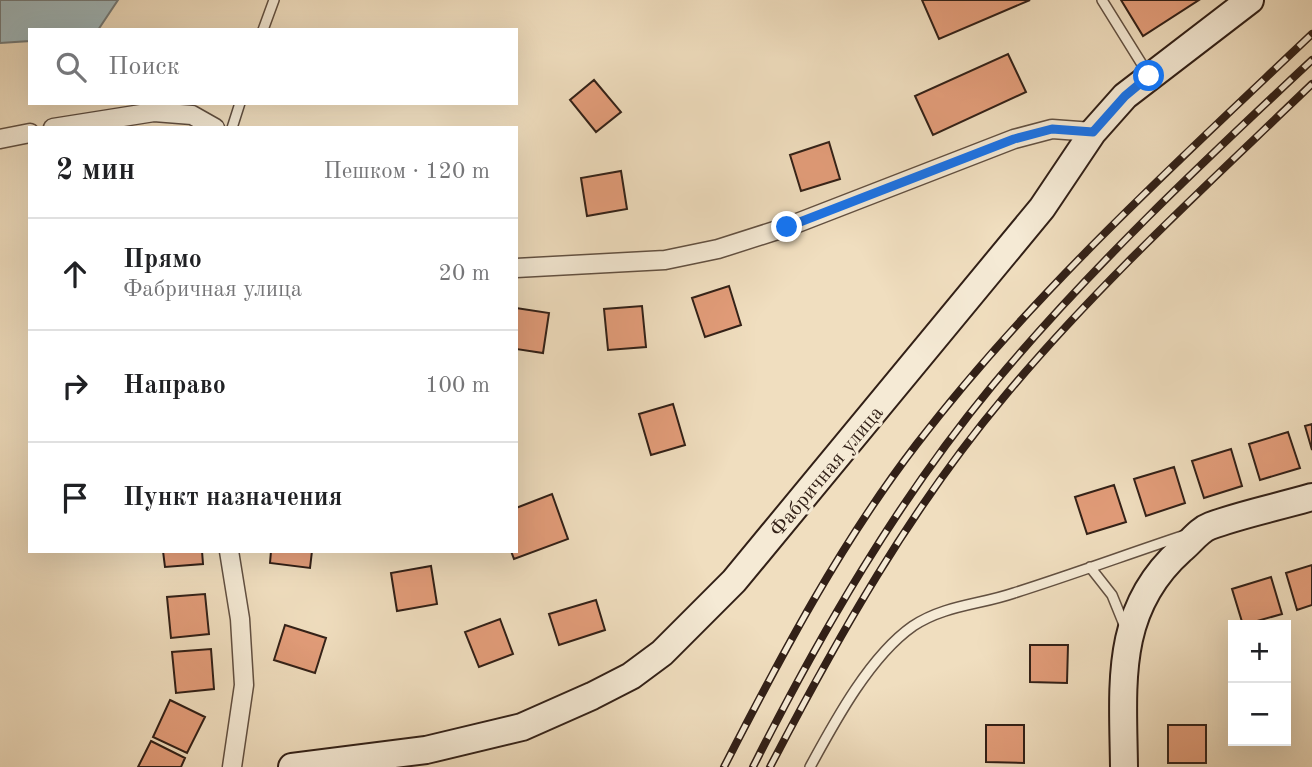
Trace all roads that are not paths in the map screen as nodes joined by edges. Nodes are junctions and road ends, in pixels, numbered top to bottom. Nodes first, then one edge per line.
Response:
1 (274, 0) edge
2 (1102, 0) edge
3 (1250, 0) edge
4 (264, 28) edge
5 (1149, 76) junction
6 (239, 105) edge
7 (66, 126) edge
8 (212, 126) edge
9 (233, 126) edge
10 (1093, 132) junction
11 (28, 133) edge
12 (0, 139) edge
13 (518, 268) edge
14 (1312, 497) edge
15 (1207, 527) junction
16 (229, 553) edge
17 (1090, 567) junction
18 (1128, 642) junction
19 (232, 767) edge
20 (292, 767) edge
21 (810, 767) edge
22 (1124, 767) edge

1 - 4 lane
2 - 5 lane
3 - 5 main road, Фабричная улица
5 - 10 main road, Фабричная улица
6 - 9 lane
7 - 8 street
10 - 13 street
10 - 20 main road, Фабричная улица
11 - 12 street
14 - 15 main road
15 - 17 lane
15 - 18 main road
16 - 19 street
17 - 18 lane
17 - 21 lane
18 - 22 main road

